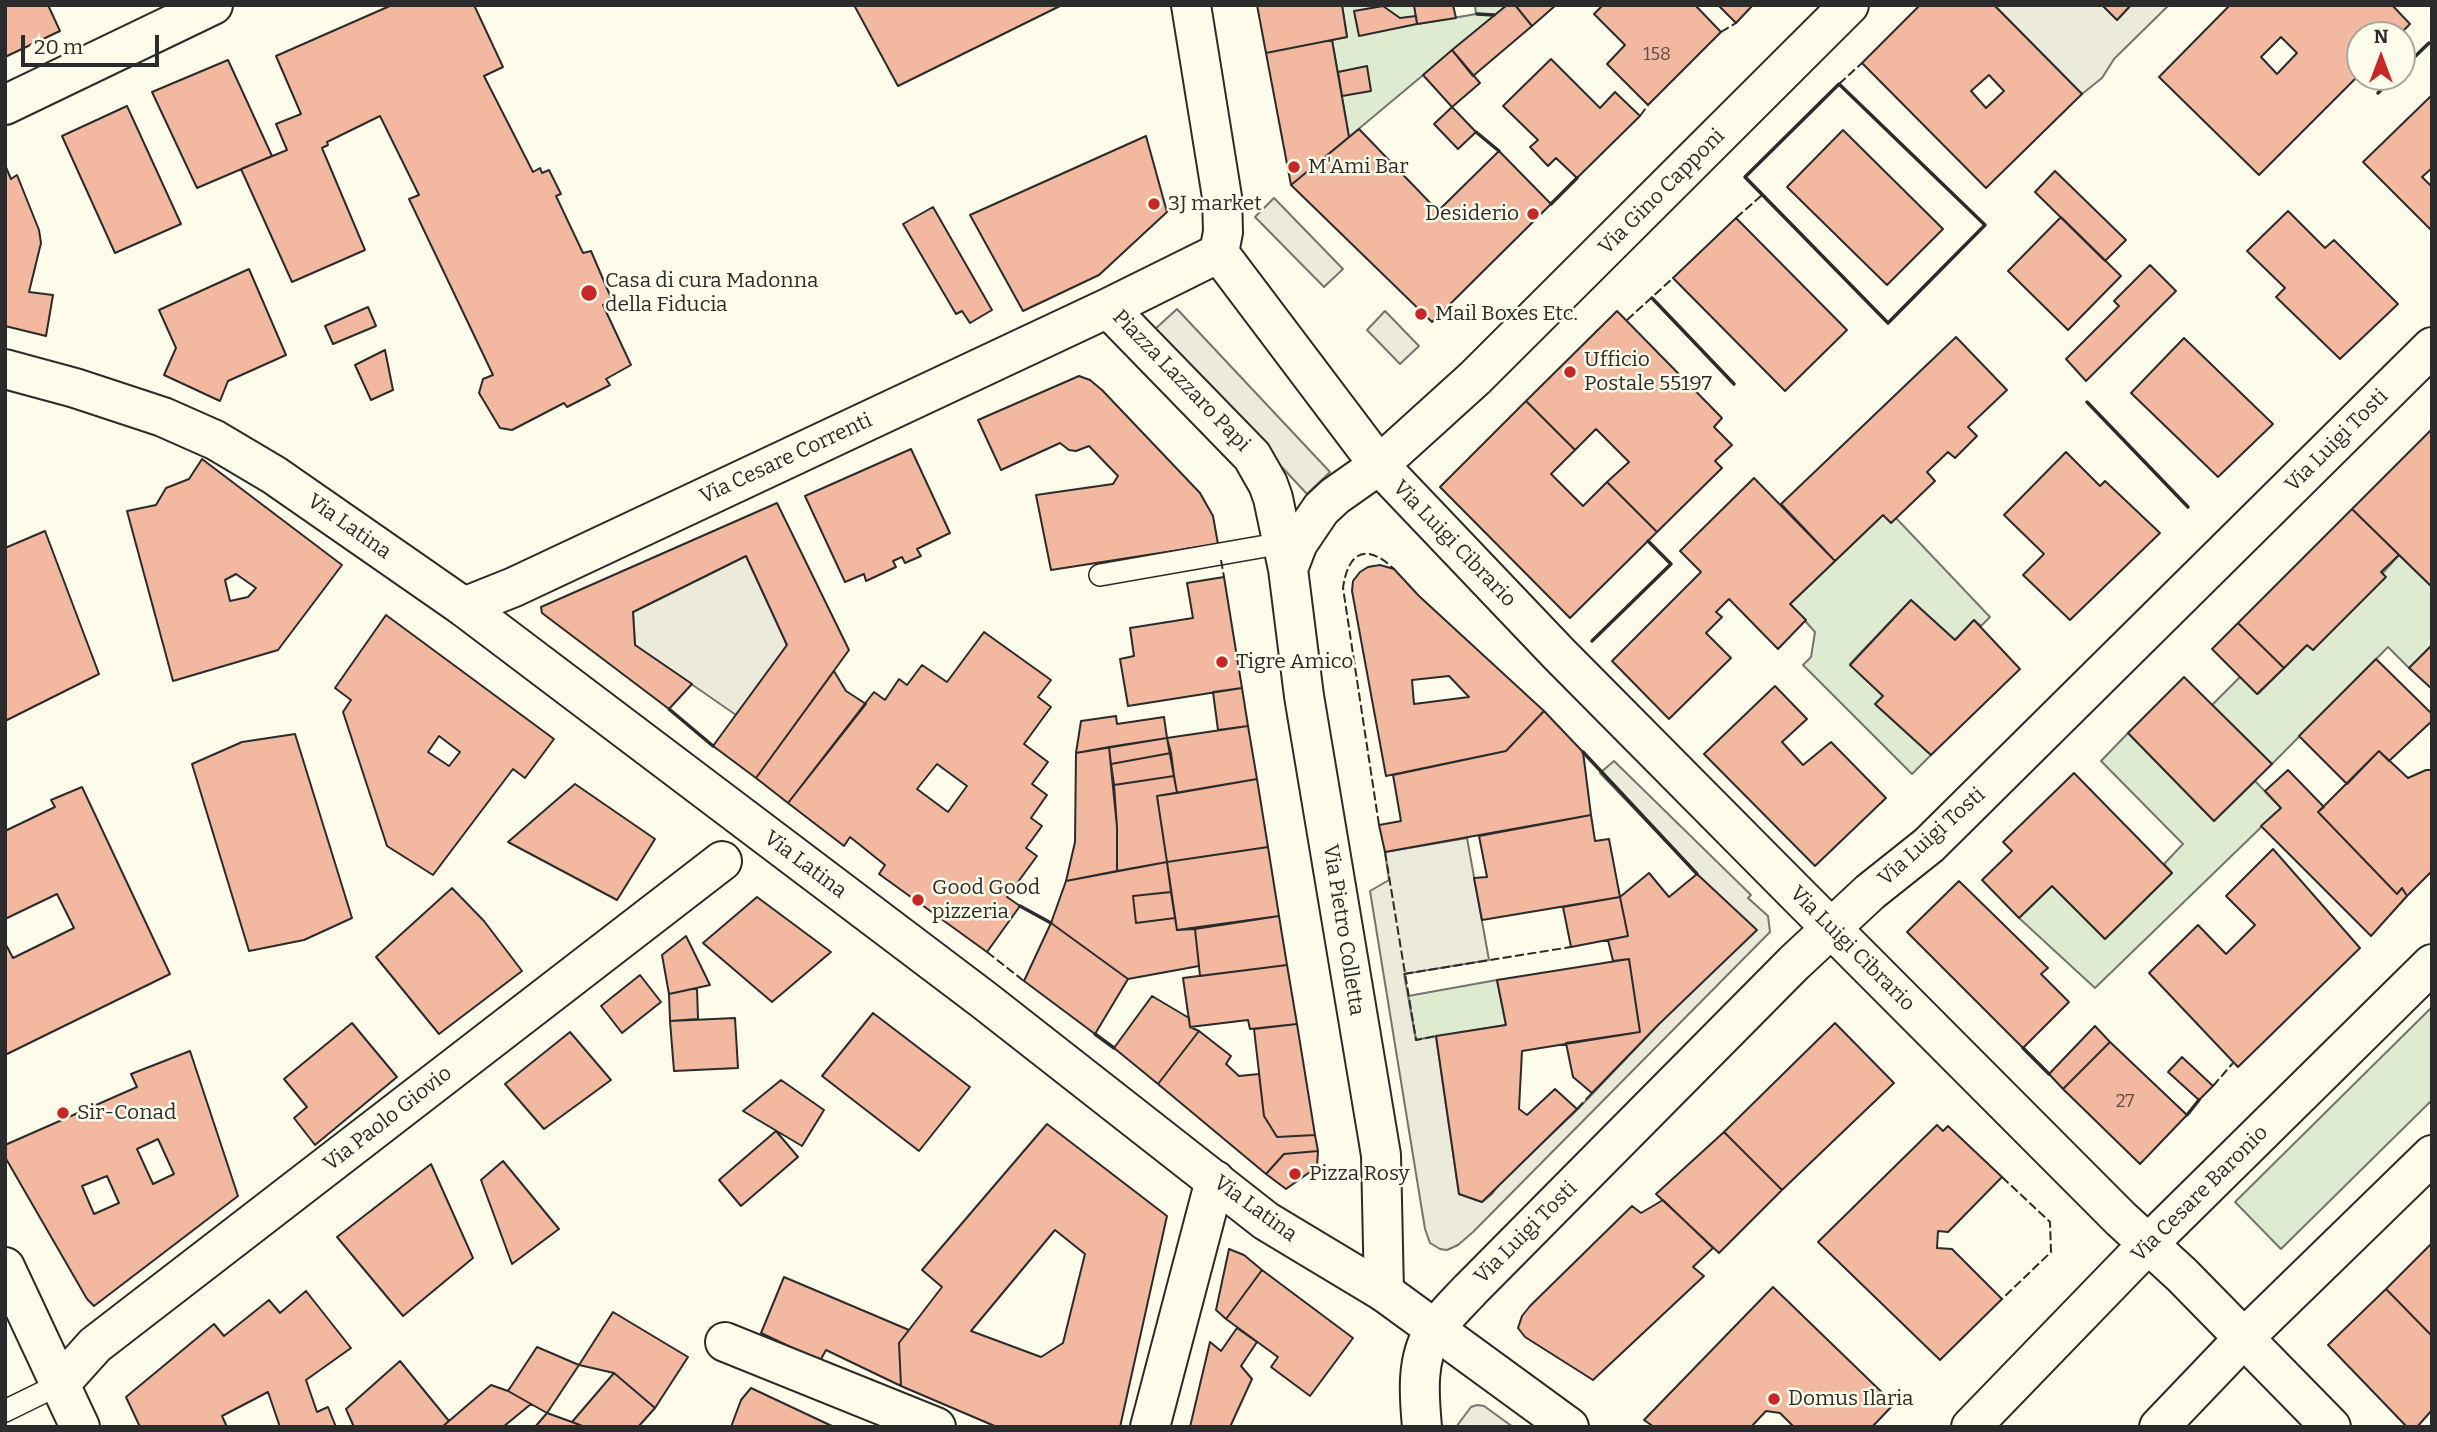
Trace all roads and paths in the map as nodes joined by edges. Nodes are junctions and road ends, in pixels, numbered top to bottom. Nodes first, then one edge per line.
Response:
1 (213, 5) edge
2 (1191, 5) edge
3 (1849, 5) edge
4 (5, 105) edge
5 (1219, 253) junction
6 (1108, 307) junction
7 (2432, 347) edge
8 (5, 369) edge
9 (1378, 465) junction
10 (1293, 546) junction
11 (1100, 575) dead end
12 (464, 607) junction
13 (722, 861) dead end
14 (1832, 928) junction
15 (2432, 964) edge
16 (2432, 1155) edge
17 (1215, 1180) junction
18 (2148, 1244) junction
19 (5, 1267) edge
20 (1384, 1292) junction
21 (1435, 1329) junction
22 (2244, 1338) junction
23 (726, 1342) dead end
24 (61, 1384) junction
25 (5, 1410) edge
26 (80, 1427) edge
27 (936, 1427) edge
28 (1150, 1427) edge
29 (1422, 1427) edge
30 (1569, 1427) edge
31 (1971, 1427) edge
32 (2159, 1427) edge
33 (2331, 1427) edge

1 - 4 street
2 - 5 street
3 - 9 street, Via Gino Capponi
5 - 6 street, Piazza Lazzaro Papi
5 - 9 street
6 - 10 street, Piazza Lazzaro Papi
6 - 12 street, Via Cesare Correnti
7 - 14 street, Via Luigi Tosti
8 - 12 street, Via Latina
9 - 10 street
9 - 14 street, Via Luigi Cibrario
10 - 11 lane
10 - 20 street, Via Pietro Colletta
12 - 17 street, Via Latina
13 - 24 street, Via Paolo Giovio
14 - 18 street, Via Luigi Cibrario
14 - 21 street, Via Luigi Tosti
15 - 18 street, Via Cesare Baronio
16 - 22 street
17 - 20 street, Via Latina
17 - 28 street
18 - 22 street, Via Luigi Cibrario
18 - 31 street, Via Cesare Baronio
19 - 24 street
20 - 21 street, Via Latina
21 - 29 street
21 - 30 street, Via Latina
22 - 32 street
22 - 33 street, Via Luigi Cibrario
23 - 27 street
24 - 25 lane
24 - 26 street

